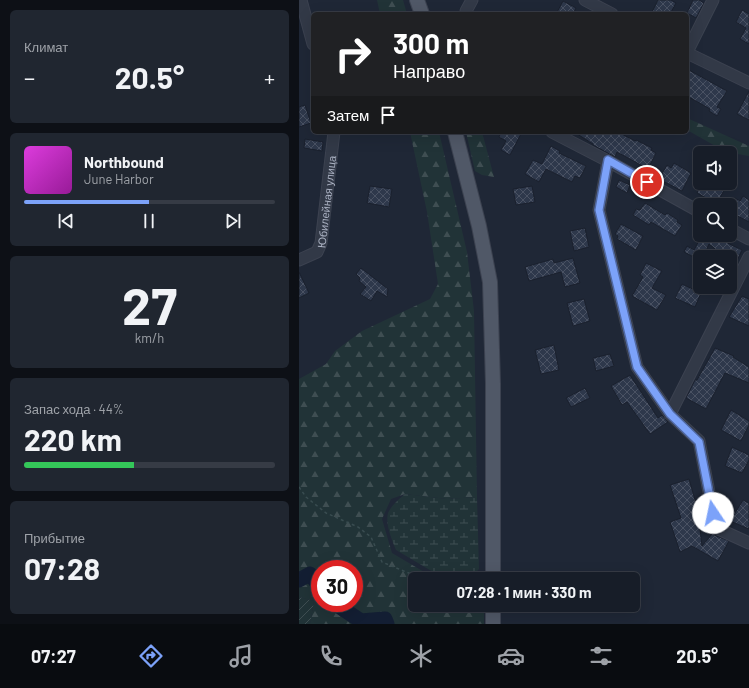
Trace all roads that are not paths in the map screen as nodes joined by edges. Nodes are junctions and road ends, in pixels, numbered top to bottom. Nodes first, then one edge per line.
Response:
1 (301, 0) edge
2 (417, 0) edge
3 (472, 0) edge
4 (713, 0) edge
5 (591, 1) edge
6 (420, 12) edge
7 (466, 12) edge
8 (609, 12) edge
9 (311, 37) edge
10 (689, 48) edge
11 (689, 53) edge
12 (749, 84) edge
13 (334, 134) edge
14 (456, 134) edge
15 (556, 134) edge
16 (608, 160) junction
17 (693, 208) edge
18 (737, 233) edge
19 (749, 239) edge
20 (749, 257) edge
21 (299, 260) edge
22 (670, 414) junction
23 (749, 543) edge
24 (493, 572) edge
25 (493, 612) edge
26 (493, 624) edge

1 - 9 street
2 - 6 main road
3 - 7 street
4 - 10 street
5 - 8 street
11 - 12 street
13 - 21 street, Юбилейная улица
14 - 24 main road
15 - 16 street
16 - 17 street
16 - 22 street
18 - 19 street
20 - 22 street
22 - 23 street
25 - 26 main road

